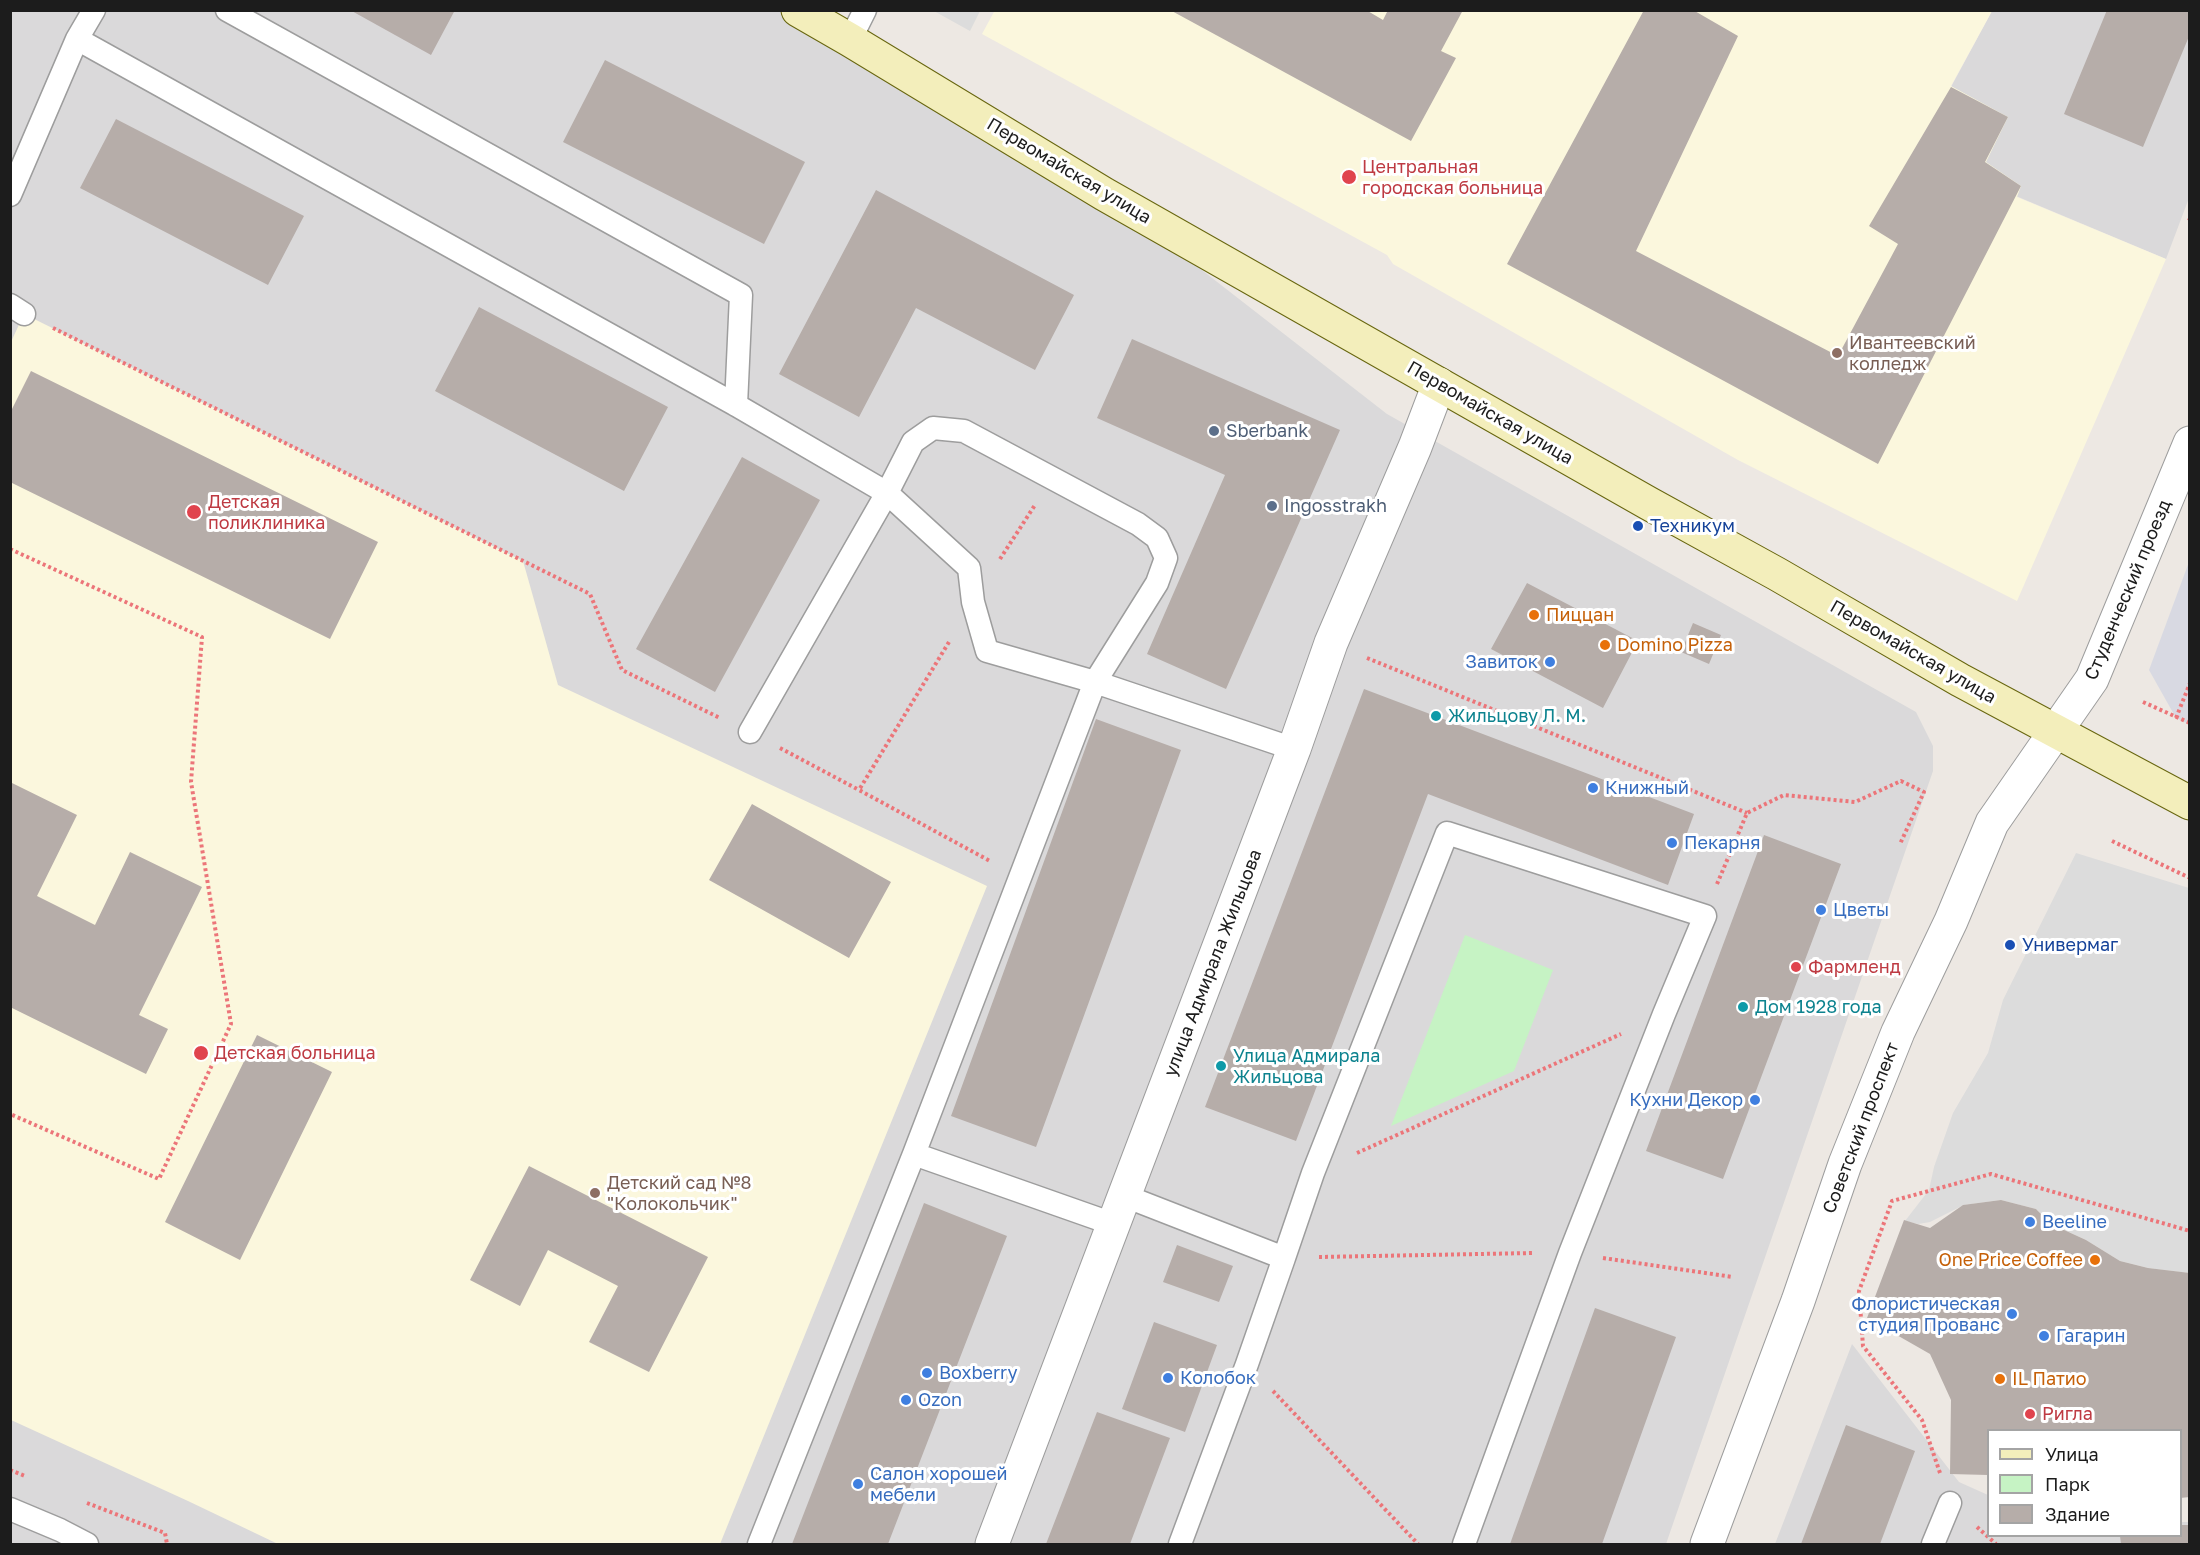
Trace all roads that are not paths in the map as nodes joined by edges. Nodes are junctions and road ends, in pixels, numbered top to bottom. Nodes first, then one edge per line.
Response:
1 (94, 10) edge
2 (226, 10) edge
3 (798, 10) edge
4 (866, 10) edge
5 (77, 39) junction
6 (850, 40) junction
7 (10, 195) edge
8 (1439, 384) junction
9 (736, 405) junction
10 (2190, 443) edge
11 (886, 493) junction
12 (1095, 682) junction
13 (2056, 731) junction
14 (750, 732) road end
15 (1294, 749) junction
16 (2190, 803) edge
17 (914, 1154) junction
18 (1119, 1210) junction
19 (1284, 1258) junction
20 (1950, 1503) road end
21 (10, 1509) edge
22 (87, 1545) edge
23 (759, 1545) edge
24 (992, 1545) edge
25 (1180, 1545) edge
26 (1464, 1545) edge
27 (1707, 1545) edge
28 (1933, 1545) edge

1 - 5 lane
2 - 9 lane
3 - 6 main road, Первомайская улица
4 - 6 lane
5 - 7 lane
5 - 9 lane
6 - 8 main road, Первомайская улица
8 - 13 main road, Первомайская улица
8 - 15 street, улица Адмирала Жильцова
9 - 11 lane
10 - 13 street, Студенческий проезд
11 - 12 lane
11 - 12 lane
11 - 14 lane
12 - 15 lane
12 - 17 lane
13 - 16 main road, Первомайская улица
13 - 27 street, Советский проспект
15 - 18 street, улица Адмирала Жильцова
17 - 18 lane
17 - 23 lane
18 - 19 lane
18 - 24 street, улица Адмирала Жильцова
19 - 25 lane
19 - 26 lane
20 - 28 lane
21 - 22 lane

